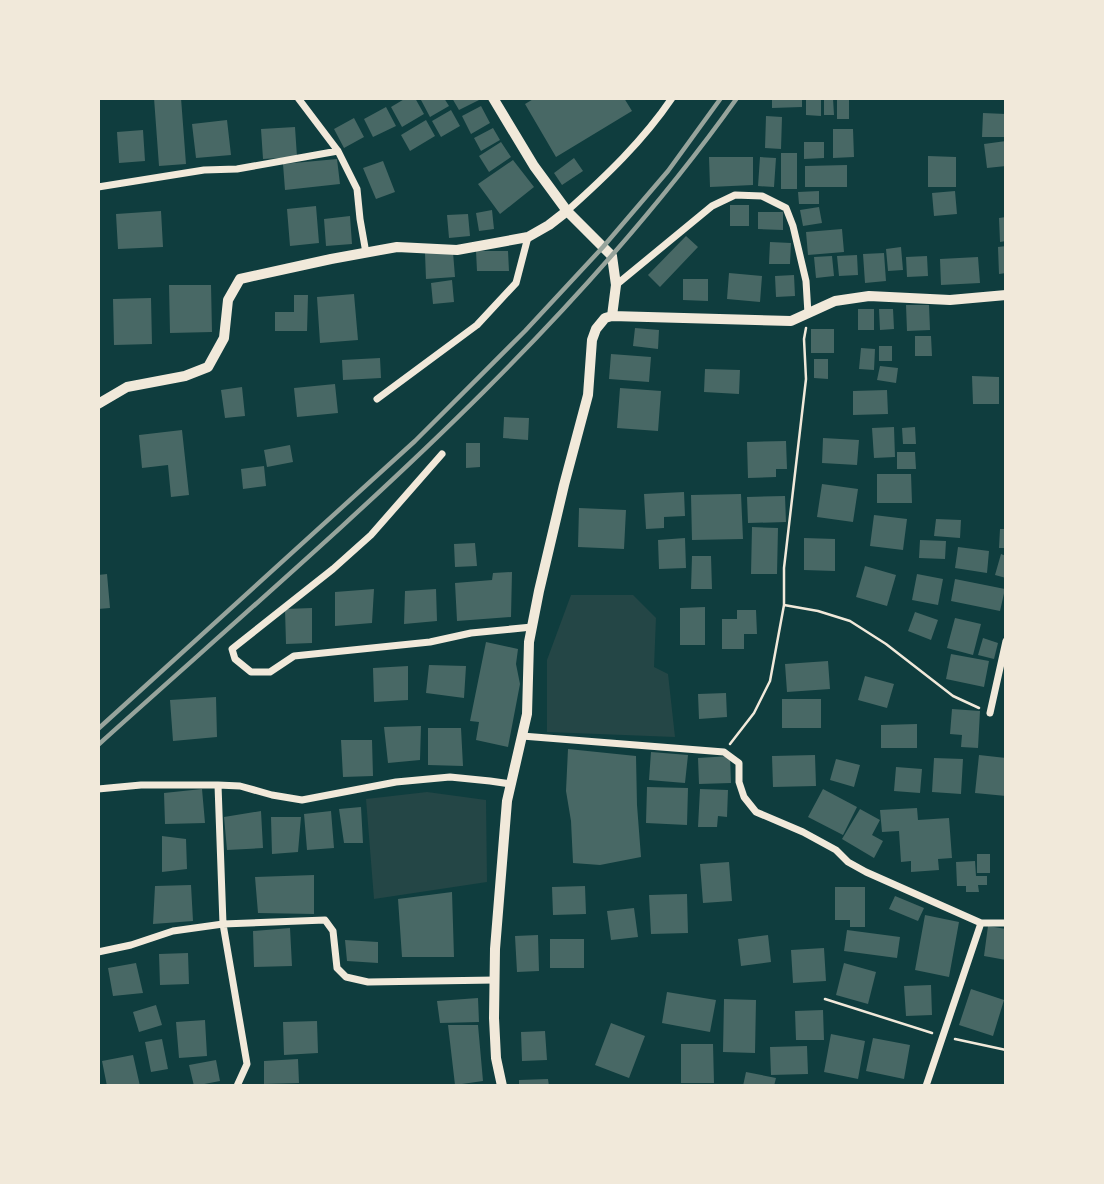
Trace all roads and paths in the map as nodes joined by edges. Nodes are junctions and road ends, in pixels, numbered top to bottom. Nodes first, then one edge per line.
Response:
1 (298, 98) edge
2 (493, 98) edge
3 (672, 98) edge
4 (338, 150) junction
5 (98, 187) edge
6 (567, 211) junction
7 (528, 237) junction
8 (366, 253) junction
9 (616, 285) junction
10 (1006, 295) edge
11 (808, 314) junction
12 (612, 316) junction
13 (377, 399) dead end
14 (98, 404) edge
15 (442, 454) dead end
16 (783, 605) junction
17 (532, 627) junction
18 (1006, 641) edge
19 (990, 713) joint
20 (522, 736) junction
21 (724, 752) junction
22 (511, 784) junction
23 (218, 785) junction
24 (98, 789) edge
25 (981, 923) junction
26 (1006, 923) edge
27 (223, 924) junction
28 (98, 952) edge
29 (495, 980) junction
30 (825, 999) dead end
31 (943, 1036) junction
32 (1006, 1050) edge
33 (237, 1086) edge
34 (502, 1086) edge
35 (926, 1086) edge

1 - 4 street
2 - 6 street
3 - 6 street
4 - 5 street
4 - 8 street
6 - 7 street
6 - 9 street
7 - 8 street
7 - 13 street
8 - 14 street
9 - 11 street
9 - 12 street
10 - 11 street
11 - 12 street
11 - 16 path
12 - 17 street
15 - 17 street
16 - 19 path
16 - 21 path
17 - 20 street
18 - 19 street
20 - 21 street
20 - 22 street
21 - 25 street
22 - 23 street
22 - 29 street
23 - 24 street
23 - 27 street
25 - 26 street
25 - 31 street
27 - 28 street
27 - 29 street
27 - 33 street
29 - 34 street
30 - 31 path
31 - 32 path
31 - 35 street

